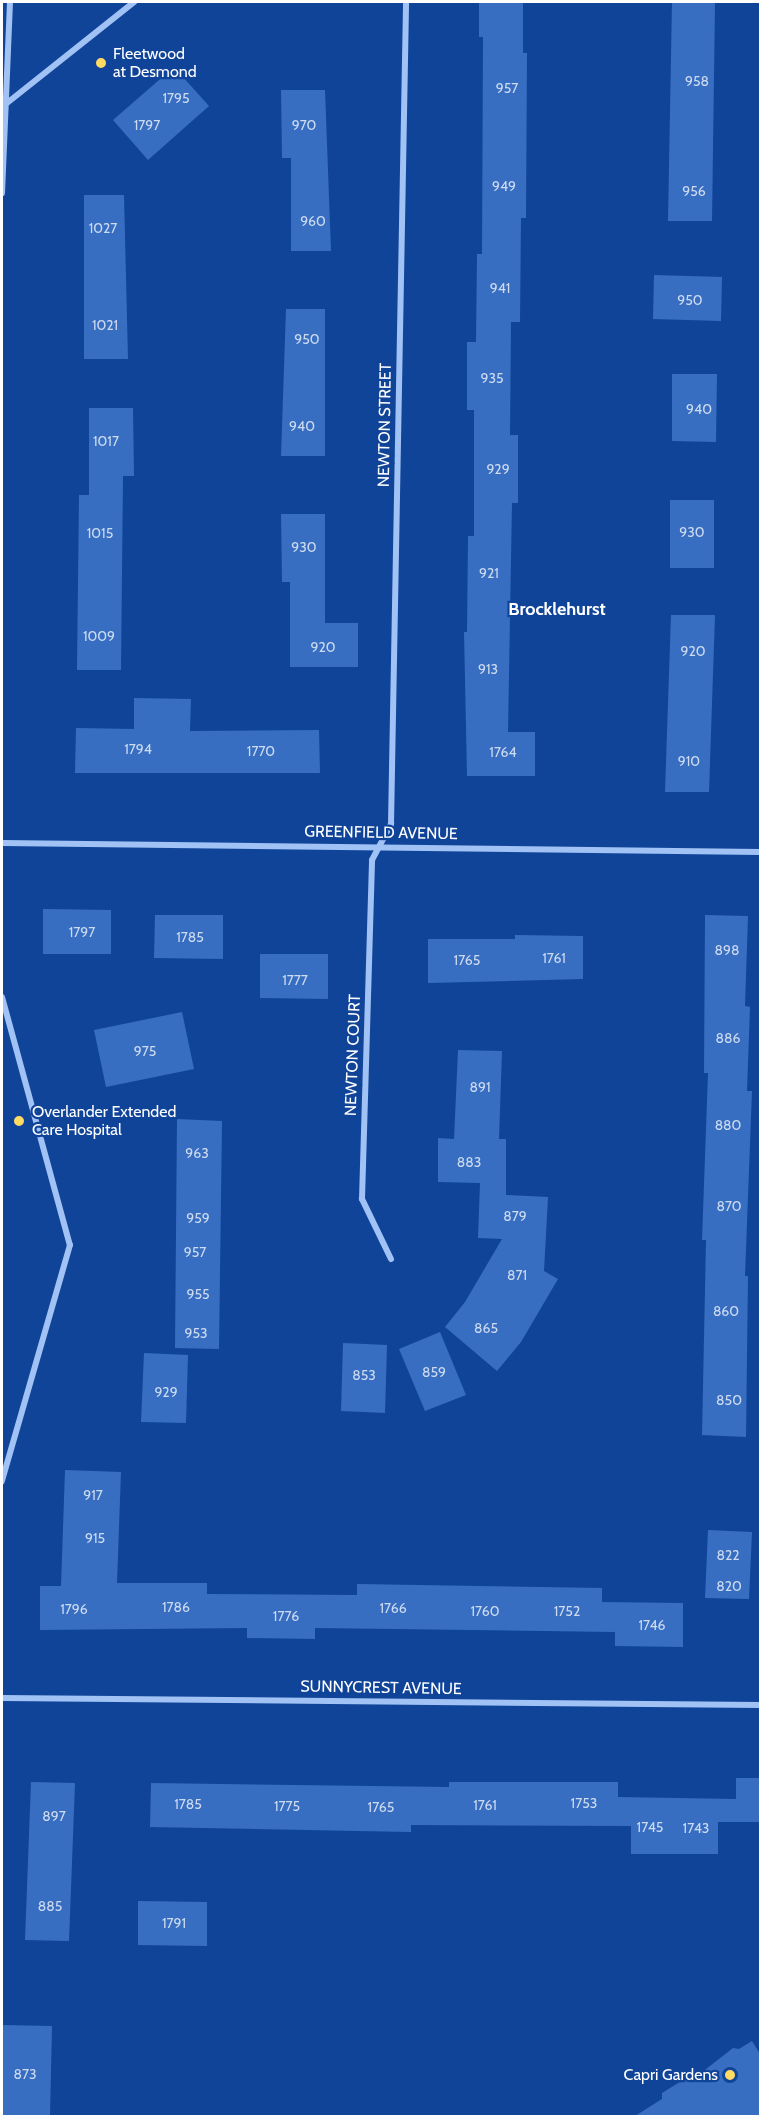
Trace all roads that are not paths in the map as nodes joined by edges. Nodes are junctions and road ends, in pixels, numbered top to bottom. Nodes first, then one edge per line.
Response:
1 (10, 2) edge
2 (134, 2) edge
3 (406, 2) edge
4 (4, 107) edge
5 (2, 193) edge
6 (2, 843) edge
7 (380, 846) junction
8 (760, 852) edge
9 (2, 997) edge
10 (391, 1259) dead end
11 (2, 1481) edge
12 (2, 1698) edge
13 (760, 1705) edge

1 - 4 street
2 - 4 street
3 - 7 street, NEWTON STREET
4 - 5 street
6 - 7 street, GREENFIELD AVENUE
7 - 8 street, GREENFIELD AVENUE
7 - 10 street, NEWTON COURT
9 - 11 street
12 - 13 street, SUNNYCREST AVENUE

